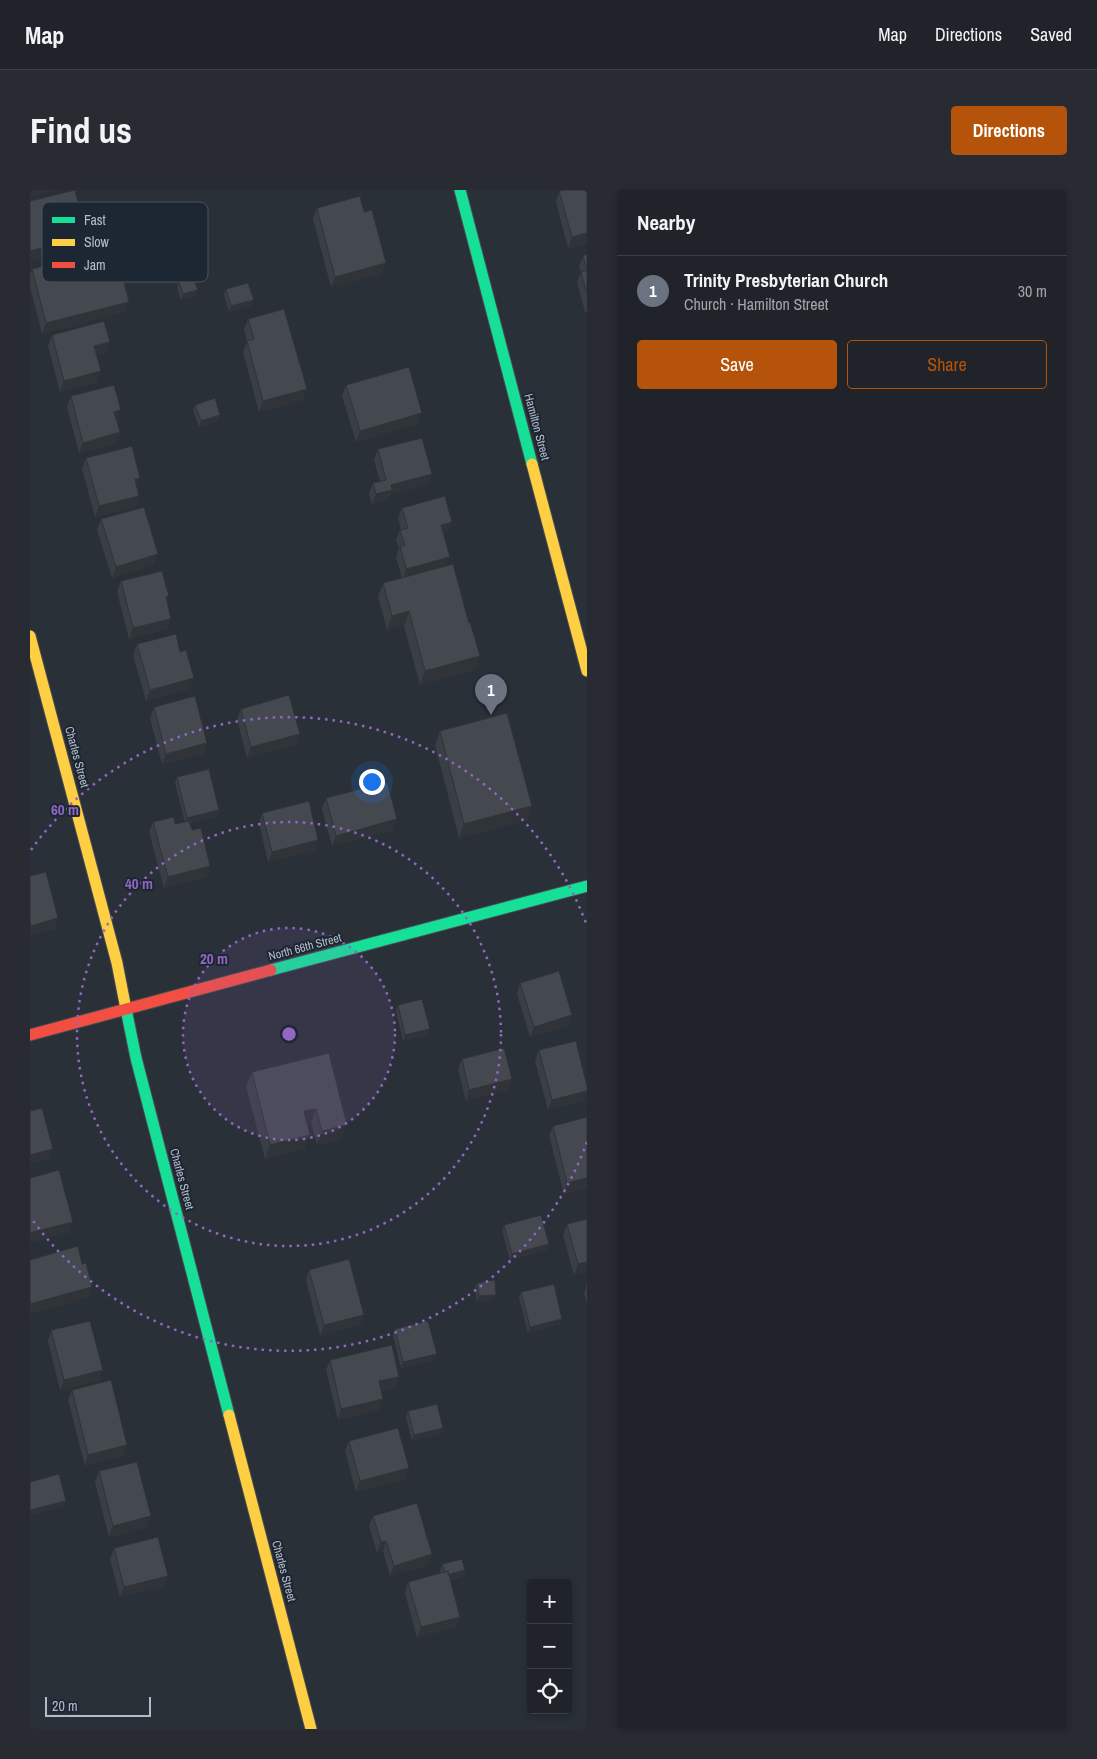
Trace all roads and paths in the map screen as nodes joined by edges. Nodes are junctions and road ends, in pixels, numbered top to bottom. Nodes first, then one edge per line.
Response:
1 (460, 190) edge
2 (30, 636) edge
3 (587, 671) edge
4 (587, 886) edge
5 (126, 1009) junction
6 (30, 1035) edge
7 (311, 1729) edge

1 - 3 street, Hamilton Street
2 - 5 street, Charles Street
4 - 5 street, North 66th Street
5 - 6 street, North 66th Street
5 - 7 street, Charles Street

